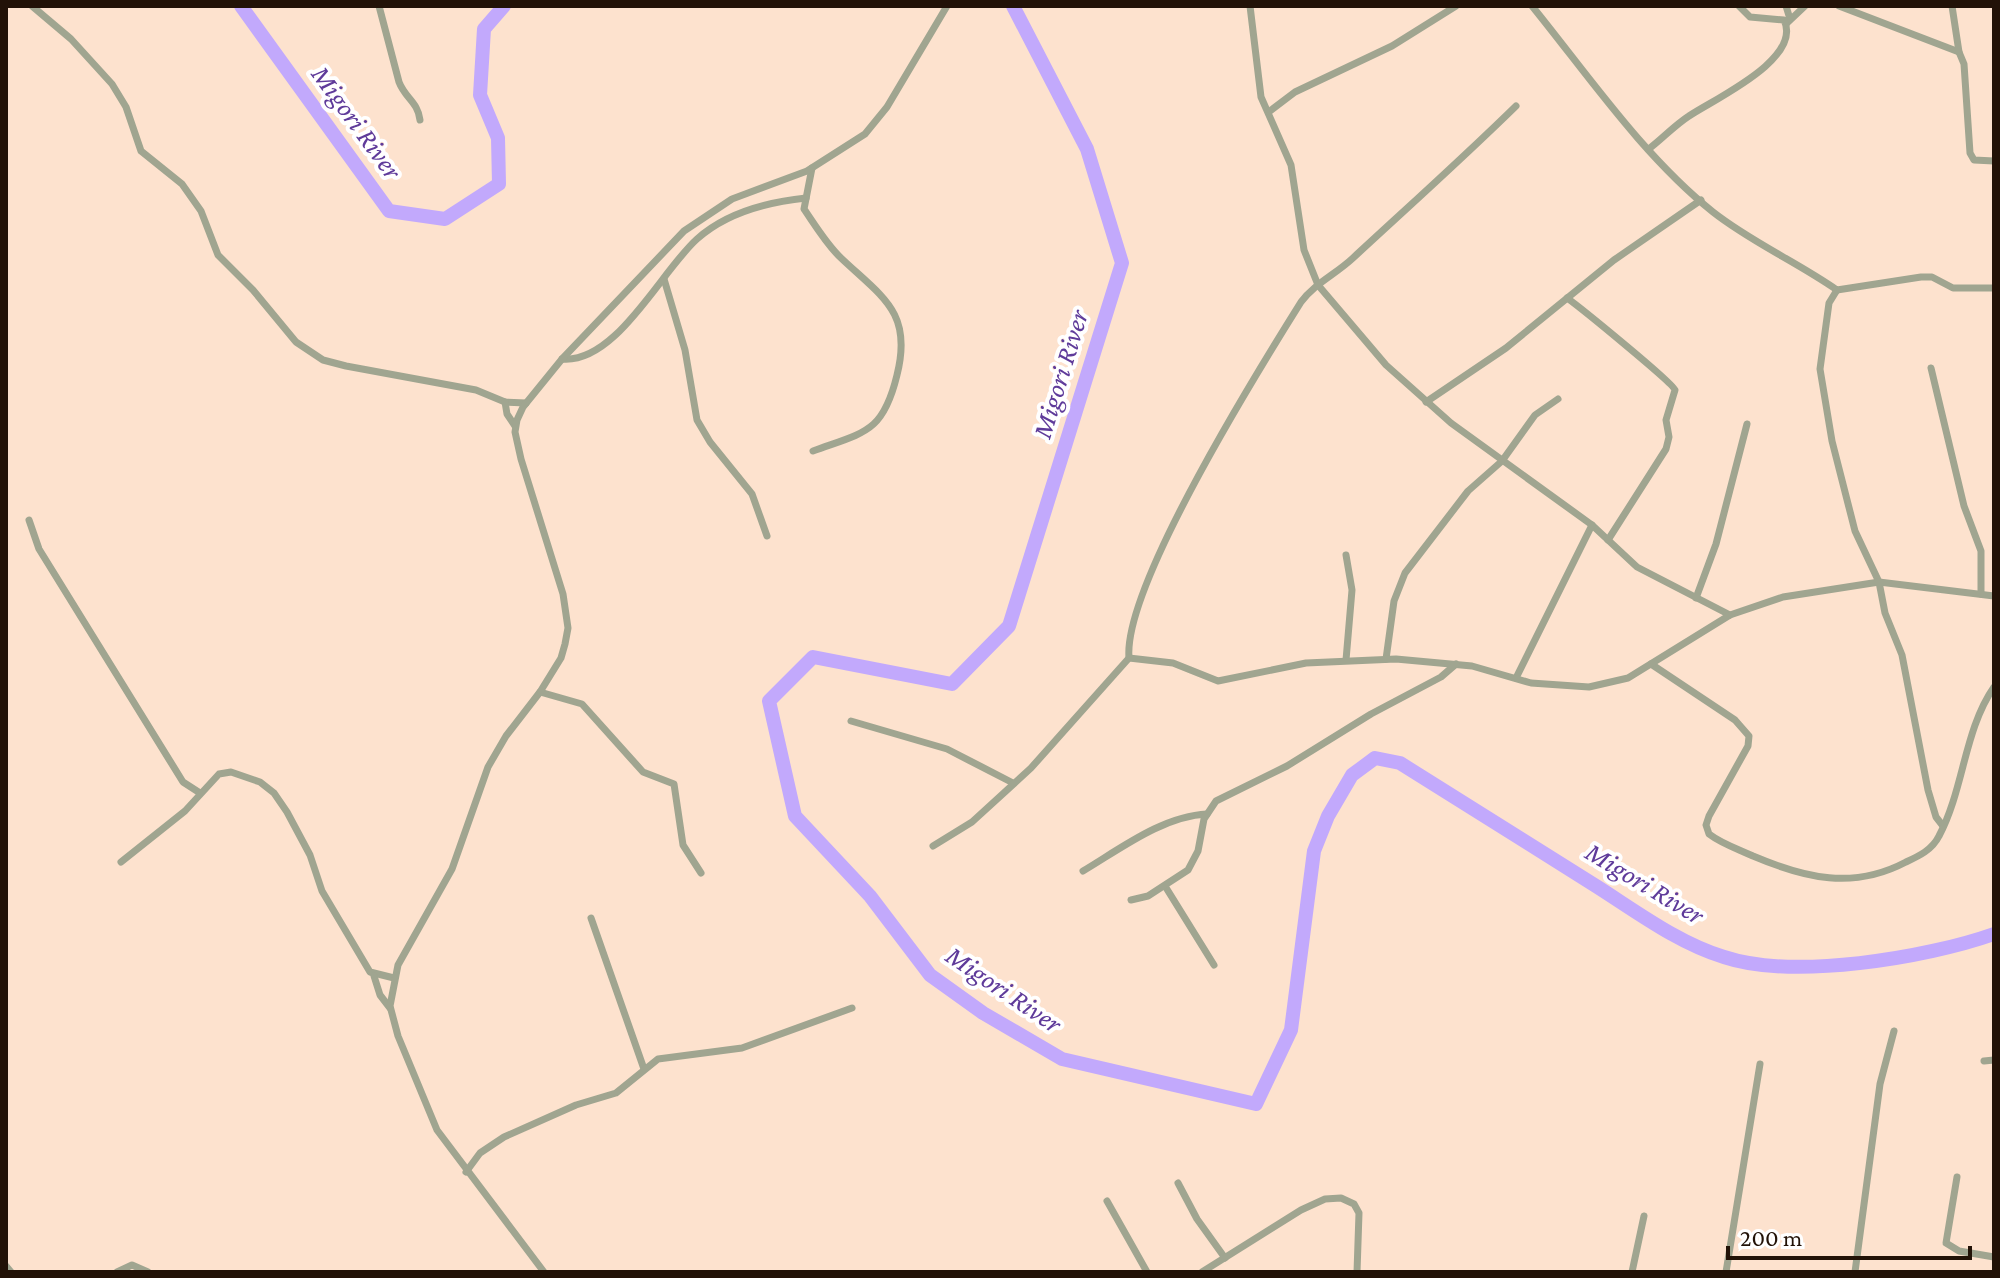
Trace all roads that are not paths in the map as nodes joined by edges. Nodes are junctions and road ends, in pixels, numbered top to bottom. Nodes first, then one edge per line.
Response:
1 (32, 6) edge
2 (379, 6) edge
3 (947, 6) edge
4 (1250, 6) edge
5 (1456, 6) edge
6 (1532, 6) edge
7 (1739, 6) edge
8 (1786, 6) edge
9 (1805, 6) edge
10 (1839, 6) edge
11 (1952, 6) edge
12 (1788, 21) junction
13 (1959, 52) junction
14 (1516, 106) dead end
15 (1270, 111) junction
16 (420, 120) dead end
17 (1650, 148) junction
18 (1994, 161) edge
19 (812, 168) junction
20 (806, 198) junction
21 (1701, 200) junction
22 (664, 279) junction
23 (1318, 285) junction
24 (1994, 288) edge
25 (1837, 290) junction
26 (1567, 298) junction
27 (562, 359) junction
28 (1931, 368) dead end
29 (1558, 399) dead end
30 (505, 402) junction
31 (1426, 402) junction
32 (526, 403) junction
33 (1747, 424) dead end
34 (515, 426) junction
35 (813, 451) dead end
36 (1502, 461) junction
37 (29, 520) dead end
38 (1592, 525) junction
39 (767, 536) dead end
40 (1608, 540) junction
41 (1346, 555) dead end
42 (1879, 582) junction
43 (1981, 594) junction
44 (1994, 596) edge
45 (1696, 598) junction
46 (1730, 615) junction
47 (1129, 658) junction
48 (1386, 659) junction
49 (1346, 660) junction
50 (1456, 664) junction
51 (1651, 664) junction
52 (1516, 678) junction
53 (1994, 687) edge
54 (540, 692) junction
55 (851, 721) dead end
56 (1013, 783) junction
57 (200, 793) junction
58 (1207, 814) junction
59 (1943, 826) junction
60 (933, 846) dead end
61 (121, 862) dead end
62 (1083, 871) dead end
63 (701, 873) dead end
64 (1165, 886) junction
65 (1131, 900) dead end
66 (591, 918) dead end
67 (1214, 965) dead end
68 (374, 976) junction
69 (394, 978) junction
70 (390, 1008) junction
71 (852, 1008) dead end
72 (1894, 1031) dead end
73 (1994, 1060) edge
74 (1984, 1061) dead end
75 (1760, 1064) dead end
76 (644, 1069) junction
77 (466, 1172) junction
78 (1957, 1177) dead end
79 (1178, 1183) dead end
80 (1107, 1201) dead end
81 (1644, 1216) dead end
82 (1994, 1257) edge
83 (1225, 1258) junction
84 (6, 1266) edge
85 (11, 1272) edge
86 (117, 1272) edge
87 (148, 1272) edge
88 (544, 1272) edge
89 (1147, 1272) edge
90 (1202, 1272) edge
91 (1357, 1272) edge
92 (1632, 1272) edge
93 (1726, 1272) edge
94 (1855, 1272) edge

1 - 30 street
2 - 16 street
3 - 19 street
4 - 15 street
5 - 15 street
6 - 17 street
7 - 12 street
8 - 12 street
9 - 12 street
10 - 13 street
11 - 13 street
12 - 17 street
13 - 18 street
14 - 23 street
15 - 23 street
17 - 21 street
19 - 20 street
19 - 27 street
20 - 22 street
20 - 35 street
21 - 25 street
21 - 26 street
22 - 27 street
22 - 39 street
23 - 31 street
23 - 47 street
24 - 25 street
25 - 42 street
26 - 31 street
26 - 40 street
27 - 32 street
28 - 43 street
29 - 36 street
30 - 32 street
30 - 34 street
31 - 36 street
32 - 34 street
33 - 45 street
34 - 54 street
36 - 38 street
36 - 48 street
37 - 57 street
38 - 40 street
38 - 52 street
40 - 45 street
41 - 49 street
42 - 43 street
42 - 46 street
42 - 59 street
43 - 44 street
45 - 46 street
46 - 51 street
47 - 49 street
47 - 56 street
48 - 49 street
48 - 50 street
50 - 52 street
50 - 58 street
51 - 52 street
51 - 59 street
53 - 59 street
54 - 63 street
54 - 69 street
55 - 56 street
56 - 60 street
57 - 61 street
57 - 68 street
58 - 62 street
58 - 64 street
64 - 65 street
64 - 67 street
66 - 76 street
68 - 69 street
68 - 70 street
69 - 70 street
70 - 77 street
71 - 76 street
72 - 94 street
73 - 74 street
75 - 93 street
76 - 77 street
77 - 88 street
78 - 82 street
79 - 83 street
80 - 89 street
81 - 92 street
83 - 90 street
83 - 91 street
84 - 85 street
86 - 87 street

